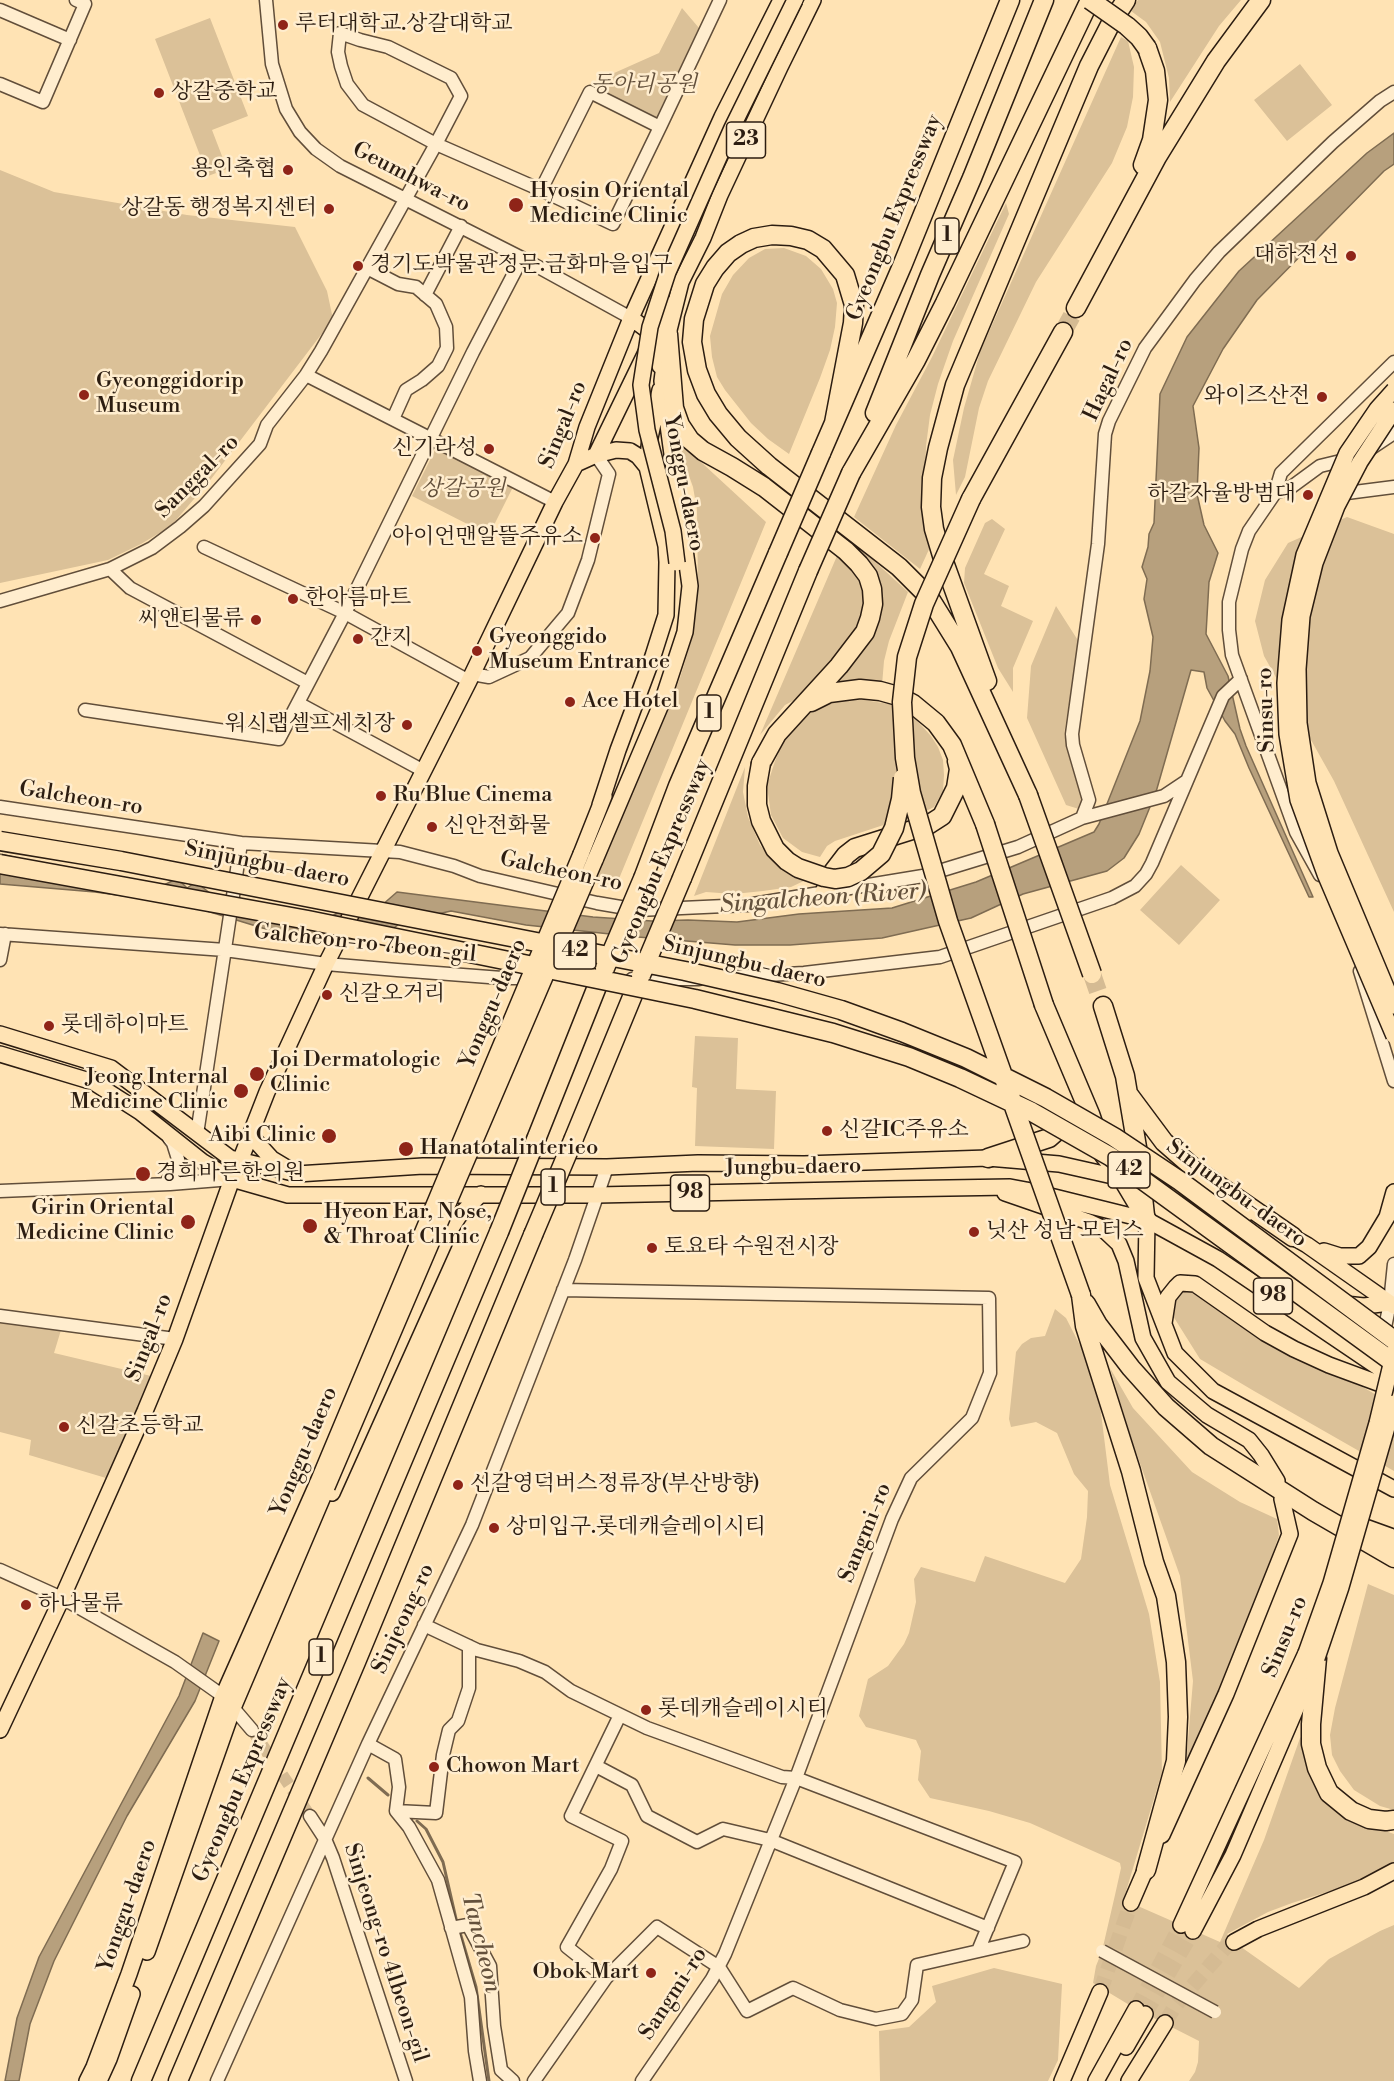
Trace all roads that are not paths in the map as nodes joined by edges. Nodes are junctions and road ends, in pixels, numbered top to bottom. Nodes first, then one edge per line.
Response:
1 (76, 0) edge
2 (266, 0) edge
3 (720, 0) edge
4 (781, 0) edge
5 (795, 0) edge
6 (813, 0) edge
7 (1010, 0) edge
8 (1044, 0) edge
9 (1090, 0) edge
10 (1126, 0) edge
11 (1262, 0) edge
12 (0, 10) edge
13 (70, 40) junction
14 (0, 84) edge
15 (1394, 92) edge
16 (660, 128) junction
17 (436, 144) junction
18 (541, 190) junction
19 (404, 200) junction
20 (461, 226) junction
21 (1108, 250) junction
22 (522, 258) junction
23 (367, 268) junction
24 (425, 295) junction
25 (1076, 308) tunnel mouth
26 (631, 318) junction
27 (1063, 332) tunnel mouth
28 (661, 335) junction
29 (1394, 362) edge
30 (306, 375) junction
31 (663, 381) junction
32 (1394, 390) edge
33 (1394, 410) edge
34 (393, 419) junction
35 (834, 423) junction
36 (1394, 432) edge
37 (431, 438) junction
38 (596, 455) junction
39 (576, 464) junction
40 (647, 467) junction
41 (851, 473) junction
42 (1394, 487) edge
43 (1275, 493) junction
44 (1323, 498) dead end
45 (555, 502) junction
46 (204, 547) dead end
47 (110, 569) junction
48 (0, 601) edge
49 (345, 613) junction
50 (470, 678) junction
51 (1241, 679) junction
52 (308, 684) junction
53 (298, 703) junction
54 (85, 710) dead end
55 (790, 720) junction
56 (952, 745) junction
57 (905, 758) junction
58 (422, 770) junction
59 (1186, 781) junction
60 (1028, 795) junction
61 (600, 805) junction
62 (0, 807) edge
63 (1082, 818) junction
64 (0, 841) edge
65 (240, 848) junction
66 (379, 856) junction
67 (588, 857) junction
68 (0, 864) edge
69 (824, 894) junction
70 (2, 934) edge
71 (225, 950) junction
72 (0, 960) edge
73 (328, 960) junction
74 (1092, 974) tunnel mouth
75 (1044, 1005) junction
76 (1102, 1006) tunnel mouth
77 (1394, 1006) edge
78 (0, 1034) edge
79 (1394, 1036) edge
80 (0, 1054) edge
81 (1394, 1081) edge
82 (1129, 1095) junction
83 (165, 1132) junction
84 (197, 1134) junction
85 (251, 1136) junction
86 (988, 1158) junction
87 (240, 1161) junction
88 (607, 1167) junction
89 (297, 1174) junction
90 (1122, 1178) junction
91 (232, 1179) junction
92 (1143, 1183) junction
93 (165, 1184) junction
94 (988, 1188) junction
95 (0, 1191) edge
96 (1394, 1192) edge
97 (481, 1194) junction
98 (597, 1195) junction
99 (1147, 1220) junction
100 (1300, 1241) junction
101 (1218, 1259) junction
102 (1394, 1264) edge
103 (563, 1290) junction
104 (1081, 1295) junction
105 (1392, 1304) edge
106 (0, 1316) edge
107 (1164, 1326) junction
108 (175, 1339) junction
109 (1394, 1340) edge
110 (1394, 1352) edge
111 (1385, 1364) edge
112 (1394, 1378) edge
113 (1394, 1389) edge
114 (1394, 1403) edge
115 (1276, 1481) dead end
116 (323, 1484) junction
117 (1394, 1489) edge
118 (1282, 1499) dead end
119 (1313, 1511) junction
120 (1394, 1539) edge
121 (303, 1545) junction
122 (1394, 1558) edge
123 (0, 1570) edge
124 (62, 1598) junction
125 (424, 1625) junction
126 (469, 1647) junction
127 (1312, 1655) junction
128 (223, 1696) junction
129 (233, 1708) junction
130 (620, 1715) junction
131 (0, 1730) edge
132 (252, 1730) tunnel mouth
133 (368, 1744) junction
134 (596, 1766) junction
135 (796, 1778) junction
136 (396, 1811) junction
137 (310, 1816) tunnel mouth
138 (1394, 1820) edge
139 (325, 1839) junction
140 (770, 1840) junction
141 (1146, 1870) junction
142 (1394, 1871) edge
143 (1131, 1903) tunnel mouth
144 (451, 1928) junction
145 (988, 1928) junction
146 (1187, 1928) tunnel mouth
147 (1023, 1941) dead end
148 (1234, 1942) tunnel mouth
149 (1102, 1951) dead end
150 (978, 1952) junction
151 (718, 1967) junction
152 (606, 1978) junction
153 (1100, 1992) tunnel mouth
154 (1215, 2012) dead end
155 (1165, 2023) tunnel mouth
156 (87, 2081) edge
157 (99, 2081) edge
158 (141, 2081) edge
159 (178, 2081) edge
160 (217, 2081) edge
161 (406, 2081) edge
162 (480, 2081) edge
163 (513, 2081) edge
164 (534, 2081) edge
165 (642, 2081) edge
166 (1062, 2081) edge
167 (1096, 2081) edge
168 (1107, 2081) edge
169 (1129, 2081) edge

1 - 13 street
2 - 19 street, Geumhwa-ro
3 - 16 street
4 - 26 main road, Singal-ro
5 - 61 main road, Yonggu-daero / 23, bridge
6 - 28 main road, Yonggu-daero / 23
7 - 35 highway, Gyeongbu Expressway / 1
8 - 41 highway, 1
9 - 21 highway, bridge
9 - 41 highway
10 - 60 highway
11 - 21 highway
12 - 13 street
13 - 14 street
15 - 63 street, Hagal-ro
16 - 18 street
16 - 18 street
17 - 17 street
17 - 18 street
17 - 19 street, Sanggal-ro
19 - 20 street, Geumhwa-ro
19 - 23 street, Sanggal-ro
20 - 22 street, Geumhwa-ro
20 - 24 street
21 - 25 highway
22 - 26 street, Geumhwa-ro
22 - 37 street
23 - 24 street
23 - 30 street, Sanggal-ro
24 - 34 street
26 - 28 main road
26 - 39 main road, Singal-ro
27 - 57 highway, bridge
28 - 31 main road, Yonggu-daero
28 - 38 main road
28 - 55 highway
29 - 43 street
30 - 34 street
30 - 47 street, Sanggal-ro
31 - 40 main road
31 - 67 main road, Yonggu-daero
32 - 79 main road, Sinsu-ro, bridge
33 - 77 main road, Sinsu-ro, bridge
34 - 37 street
35 - 60 highway
35 - 158 highway, Gyeongbu Expressway / 1, bridge
36 - 43 street
37 - 45 street
37 - 49 street
38 - 39 main road
38 - 40 main road
38 - 50 street
39 - 45 main road, Singal-ro
40 - 61 main road
41 - 159 highway, Gyeongbu Expressway / 1, bridge
42 - 44 street
43 - 51 street
45 - 50 main road, Singal-ro
46 - 49 street
47 - 48 street, Sanggal-ro
47 - 52 street
49 - 50 street
49 - 52 street
50 - 58 main road, Singal-ro
51 - 59 street
51 - 81 street
52 - 53 street
53 - 54 street
53 - 58 street
55 - 56 highway
55 - 57 highway, bridge
56 - 69 highway
56 - 75 highway, bridge
57 - 104 highway, bridge
58 - 66 main road, Singal-ro
59 - 63 street, Galcheon-ro
59 - 73 street, Galcheon-ro 7beon-gil
60 - 74 highway, bridge
61 - 67 main road, Yonggu-daero / 23
62 - 65 street, Galcheon-ro
63 - 69 street, Galcheon-ro
64 - 109 highway, Sinjungbu-daero / 42, bridge
65 - 66 street, Galcheon-ro
65 - 71 street, bridge
66 - 69 street, Galcheon-ro
66 - 73 main road, Singal-ro, bridge
67 - 116 main road, Yonggu-daero / 23, bridge
68 - 111 highway, Sinjungbu-daero / 42, bridge
70 - 71 street, Galcheon-ro 7beon-gil
70 - 72 street
71 - 73 street, Galcheon-ro 7beon-gil
71 - 84 street
73 - 85 main road, Singal-ro
75 - 86 highway
75 - 90 highway
76 - 82 highway
78 - 84 main road, Jungbu-daero / 98
80 - 83 main road, Jungbu-daero / 98
82 - 92 highway
82 - 100 highway
83 - 91 main road, Jungbu-daero / 98
83 - 93 street
84 - 87 main road, Jungbu-daero / 98
85 - 87 main road, Singal-ro
85 - 89 main road
86 - 88 main road, Jungbu-daero / 98
86 - 90 main road, Jungbu-daero / 98
87 - 89 main road, Jungbu-daero / 98
87 - 91 street, Singal-ro
88 - 89 main road, Jungbu-daero / 98
88 - 98 street, Sinjeong-ro
90 - 92 main road, Jungbu-daero / 98
90 - 99 highway
91 - 93 street
91 - 97 main road, Jungbu-daero / 98
91 - 108 main road, Singal-ro
92 - 99 main road
92 - 100 main road, Jungbu-daero / 98
93 - 95 street
94 - 98 main road, Jungbu-daero / 98
94 - 99 main road, Jungbu-daero / 98
94 - 115 main road
96 - 100 main road
97 - 98 main road, Jungbu-daero / 98
97 - 121 main road
98 - 103 street, Sinjeong-ro
99 - 101 main road, Jungbu-daero / 98
99 - 107 main road
100 - 105 main road, Jungbu-daero / 98
101 - 105 main road
101 - 111 main road, Jungbu-daero / 98
102 - 105 street
103 - 125 street, Sinjeong-ro
103 - 135 street, Sangmi-ro
104 - 119 highway
104 - 141 highway
105 - 111 street
106 - 108 street
107 - 113 main road
107 - 117 main road
108 - 124 main road, Singal-ro
110 - 127 main road, Sinsu-ro, bridge
111 - 112 main road, Jungbu-daero / 98
114 - 127 main road, Sinsu-ro, bridge
116 - 121 main road, Yonggu-daero / 23
116 - 128 main road, Yonggu-daero / 23
118 - 141 main road
119 - 120 highway
119 - 122 highway
121 - 129 main road, Yonggu-daero / 23
123 - 124 street
124 - 128 street
124 - 131 main road, Singal-ro
125 - 126 street
125 - 133 street, Sinjeong-ro
126 - 130 street
126 - 136 street
127 - 138 highway
127 - 146 main road, Sinsu-ro
128 - 129 street
128 - 156 main road, Yonggu-daero / 23
129 - 132 street
129 - 157 main road, Yonggu-daero / 23
130 - 134 street
130 - 135 street
133 - 136 street
133 - 139 street, Sinjeong-ro
134 - 140 street
134 - 152 street
135 - 140 street, Sangmi-ro
135 - 145 street
136 - 144 street
137 - 139 street, Sinjeong-ro 41beon-gil
139 - 160 street, Sinjeong-ro
139 - 161 street, Sinjeong-ro 41beon-gil
140 - 145 street
140 - 151 street, Sangmi-ro
141 - 143 main road
142 - 148 main road
144 - 162 street
144 - 163 street
145 - 150 street
147 - 150 street
149 - 154 street, bridge
150 - 151 street
151 - 152 street
151 - 165 street, Sangmi-ro
152 - 164 street
153 - 166 main road
155 - 169 main road
167 - 168 main road

